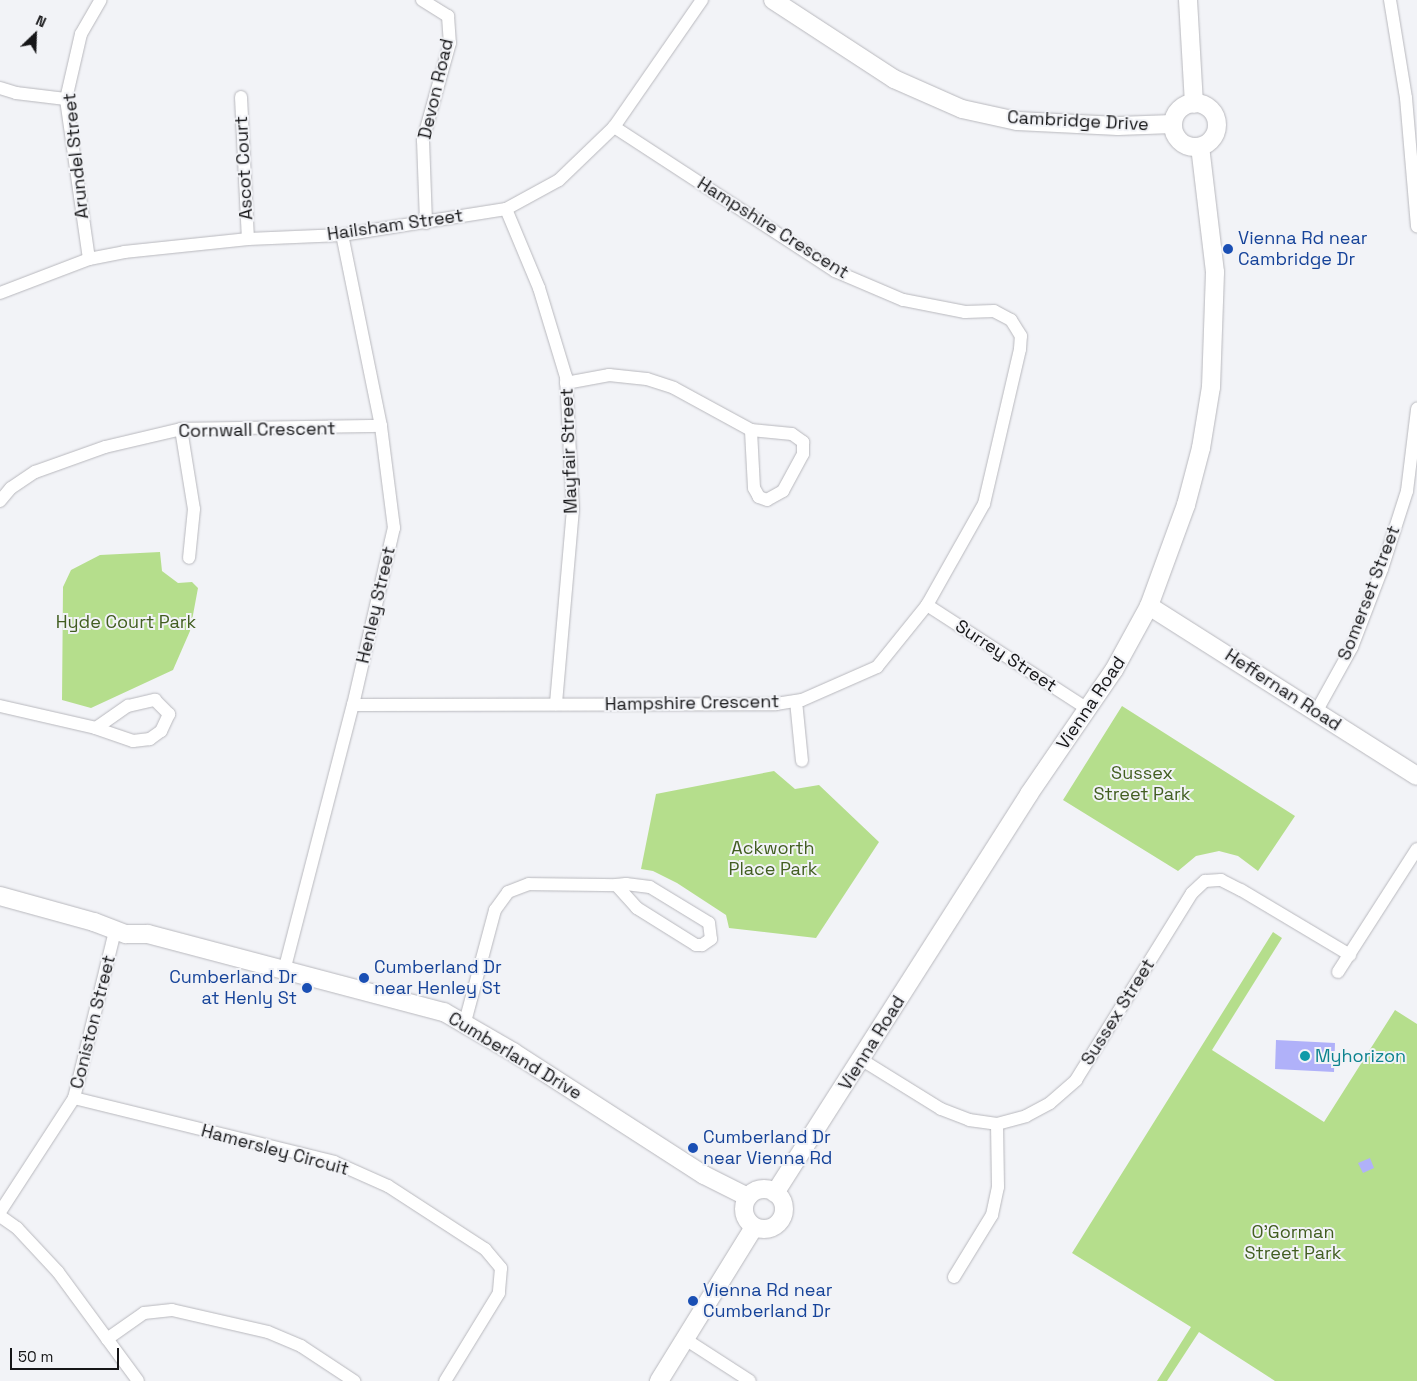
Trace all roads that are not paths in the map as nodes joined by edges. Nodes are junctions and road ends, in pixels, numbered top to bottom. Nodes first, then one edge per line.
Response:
1 (101, 0) edge
2 (422, 0) edge
3 (773, 0) edge
4 (1188, 0) edge
5 (1390, 0) edge
6 (700, 2) edge
7 (0, 88) edge
8 (241, 97) dead end
9 (66, 99) junction
10 (1194, 104) junction
11 (1173, 124) junction
12 (614, 127) junction
13 (1200, 147) junction
14 (506, 209) junction
15 (426, 223) junction
16 (1417, 227) edge
17 (342, 234) junction
18 (248, 239) junction
19 (88, 259) junction
20 (0, 293) edge
21 (566, 382) junction
22 (1417, 409) edge
23 (381, 426) junction
24 (181, 429) junction
25 (751, 430) junction
26 (1412, 491) edge
27 (0, 501) edge
28 (189, 558) dead end
29 (927, 604) junction
30 (1149, 606) junction
31 (796, 701) junction
32 (556, 704) junction
33 (353, 705) junction
34 (0, 706) edge
35 (1086, 708) junction
36 (1316, 712) junction
37 (96, 728) junction
38 (802, 761) dead end
39 (1417, 776) edge
40 (1417, 848) edge
41 (616, 885) junction
42 (0, 896) edge
43 (115, 931) junction
44 (1350, 956) junction
45 (284, 971) junction
46 (1338, 972) dead end
47 (466, 1022) junction
48 (862, 1060) junction
49 (74, 1098) junction
50 (997, 1124) junction
51 (775, 1193) junction
52 (748, 1197) junction
53 (0, 1212) edge
54 (0, 1216) edge
55 (754, 1227) junction
56 (954, 1277) dead end
57 (107, 1339) junction
58 (685, 1340) junction
59 (138, 1381) edge
60 (354, 1381) edge
61 (445, 1381) edge
62 (659, 1381) edge
63 (750, 1381) edge

1 - 9 street, Arundel Street
2 - 15 street, Devon Road
3 - 11 main road, Cambridge Drive
4 - 10 main road
5 - 16 street
6 - 12 street, Hailsham Street
7 - 9 street
8 - 18 street, Ascot Court
9 - 19 street, Arundel Street
10 - 11 main road
10 - 13 main road
11 - 13 main road
12 - 14 street, Hailsham Street
12 - 29 street, Hampshire Crescent
13 - 30 main road, Vienna Road
14 - 15 street, Hailsham Street
14 - 21 street, Mayfair Street
15 - 17 street, Hailsham Street
17 - 18 street, Hailsham Street
17 - 23 street, Henley Street
18 - 19 street, Hailsham Street
19 - 20 street, Hailsham Street
21 - 25 street
21 - 32 street, Mayfair Street
22 - 26 street, Somerset Street
23 - 24 street, Cornwall Crescent
23 - 33 street, Henley Street
24 - 27 street, Cornwall Crescent
24 - 28 street
25 - 25 street
26 - 36 street, Somerset Street
29 - 31 street, Hampshire Crescent
29 - 35 street, Surrey Street
30 - 35 main road, Vienna Road
30 - 36 main road, Heffernan Road
31 - 32 street, Hampshire Crescent
31 - 38 street
32 - 33 street, Hampshire Crescent
33 - 45 street, Henley Street
34 - 37 street
35 - 48 main road, Vienna Road
36 - 39 main road, Heffernan Road
37 - 37 street
40 - 44 street
41 - 41 street
41 - 47 street
42 - 43 main road, Cumberland Drive
43 - 45 main road, Cumberland Drive
43 - 49 street, Coniston Street
44 - 46 street
44 - 50 street, Sussex Street
45 - 47 main road, Cumberland Drive
47 - 52 main road, Cumberland Drive
48 - 50 street, Sussex Street
48 - 51 main road, Vienna Road
49 - 53 street, Coniston Street
49 - 61 street, Hamersley Circuit
50 - 56 street
51 - 52 main road
51 - 55 main road
52 - 55 main road
54 - 57 street
55 - 58 main road
57 - 59 street
57 - 60 street
58 - 62 main road
58 - 63 street

